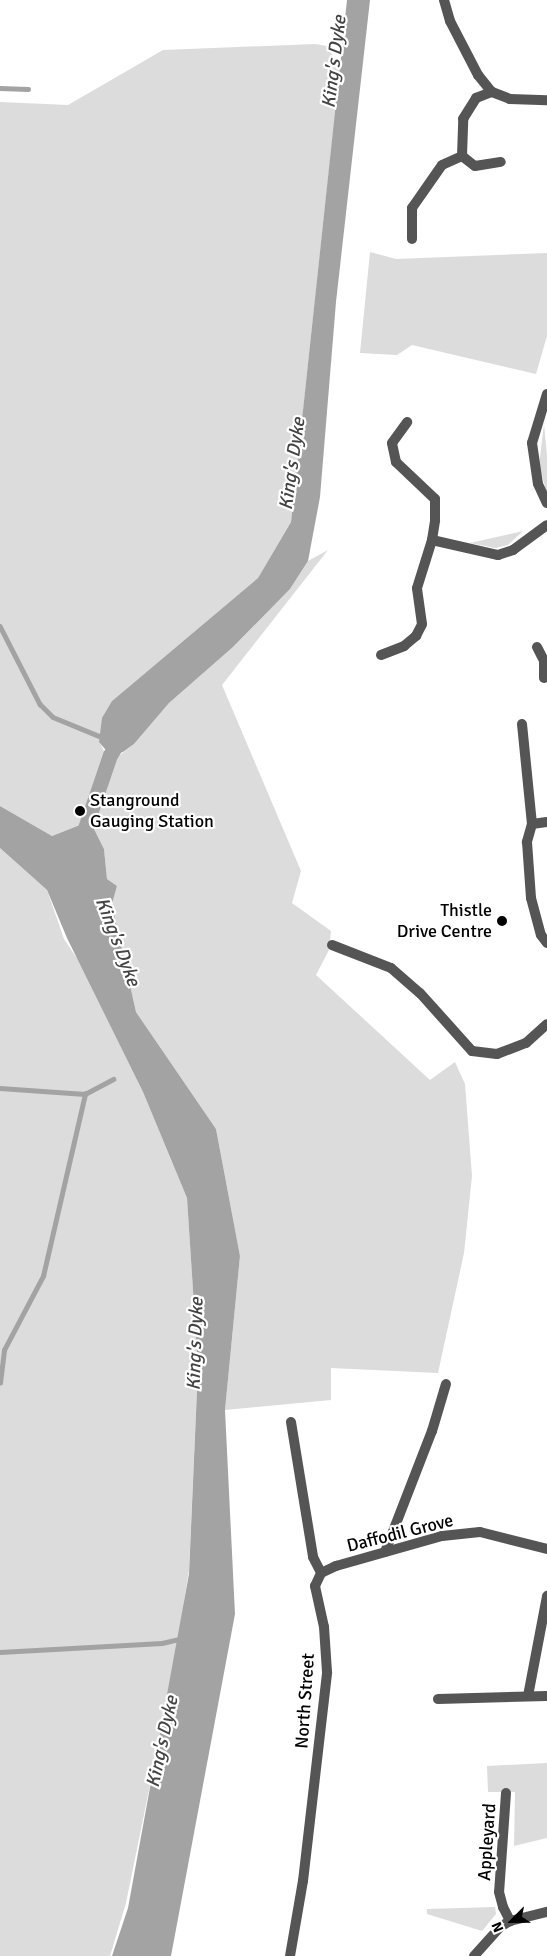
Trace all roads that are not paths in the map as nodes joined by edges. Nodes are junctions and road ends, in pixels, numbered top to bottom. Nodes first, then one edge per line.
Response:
1 (444, 0) edge
2 (492, 92) junction
3 (547, 100) edge
4 (462, 156) junction
5 (501, 162) dead end
6 (412, 239) dead end
7 (547, 394) edge
8 (407, 422) dead end
9 (547, 504) edge
10 (547, 524) edge
11 (432, 540) junction
12 (538, 647) dead end
13 (381, 655) dead end
14 (545, 660) edge
15 (544, 678) dead end
16 (522, 724) dead end
17 (547, 822) edge
18 (532, 824) junction
19 (547, 943) edge
20 (332, 945) dead end
21 (547, 1024) edge
22 (446, 1384) dead end
23 (291, 1422) dead end
24 (547, 1549) edge
25 (385, 1552) junction
26 (321, 1573) junction
27 (547, 1596) edge
28 (528, 1696) junction
29 (547, 1696) edge
30 (438, 1699) dead end
31 (506, 1793) dead end
32 (547, 1912) edge
33 (510, 1921) junction
34 (290, 1956) edge
35 (474, 1956) edge

1 - 2 street
2 - 3 street
2 - 4 street
4 - 5 street
4 - 6 street
7 - 9 street
8 - 11 street
10 - 11 street
11 - 13 street
12 - 14 street
14 - 15 street
16 - 18 street
17 - 18 street
18 - 19 street
20 - 21 street
22 - 25 street
23 - 26 street
24 - 25 street, Daffodil Grove
25 - 26 street, Daffodil Grove
26 - 34 street, North Street
27 - 28 street
28 - 29 street
28 - 30 street
31 - 33 street, Appleyard
32 - 33 street
33 - 35 street

